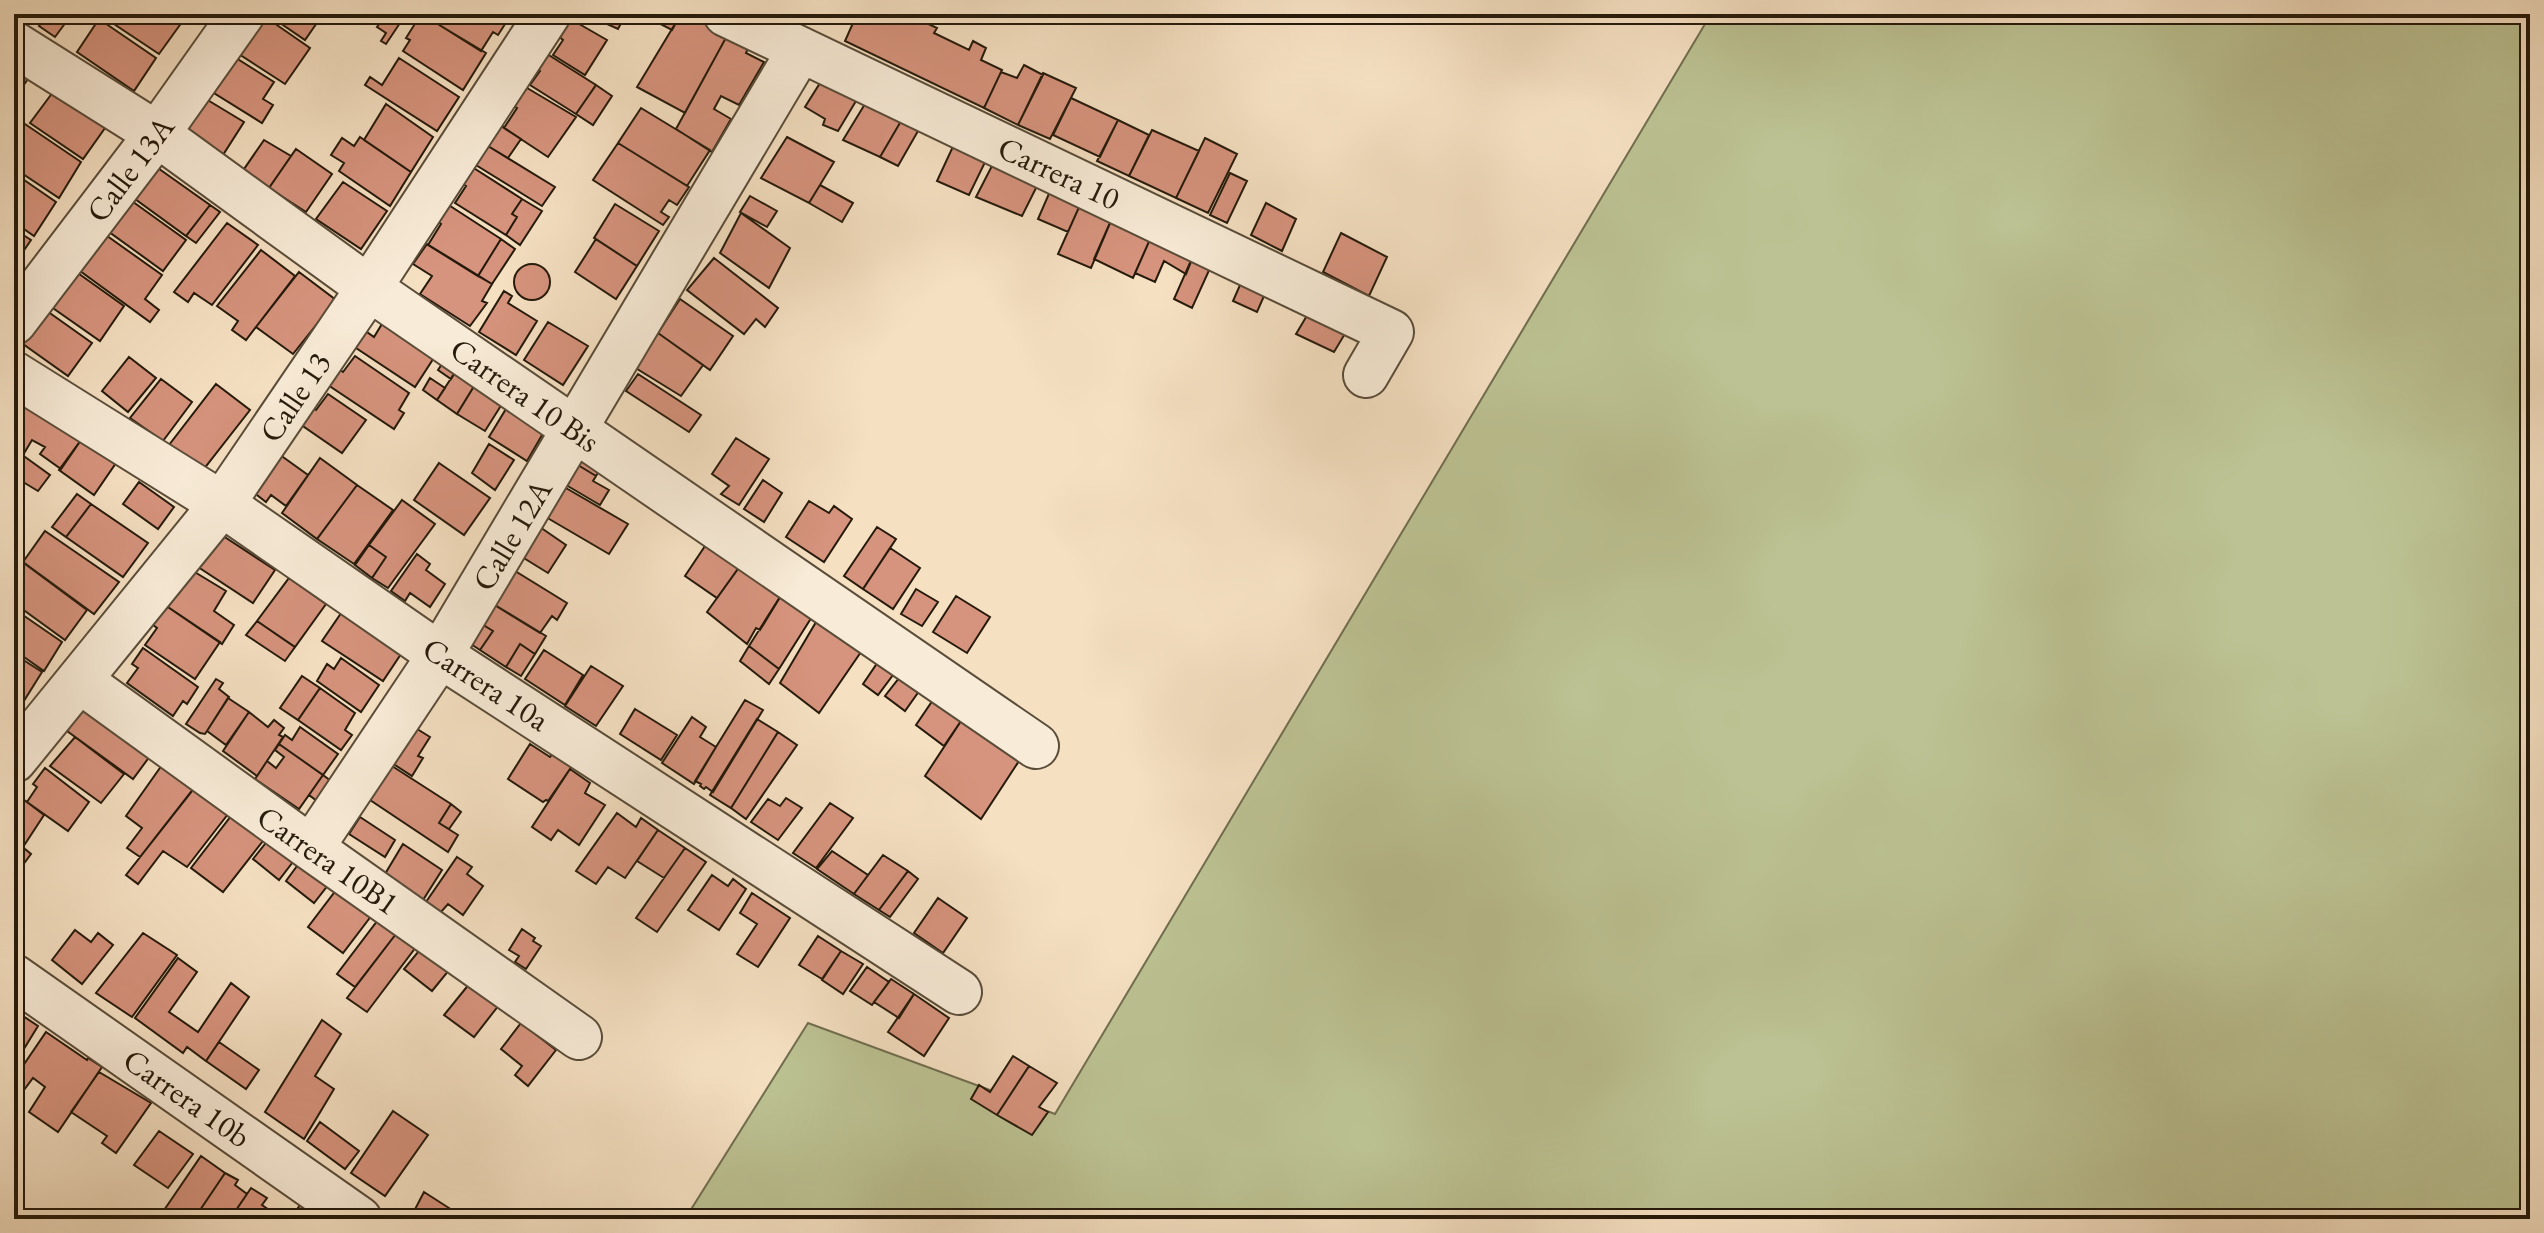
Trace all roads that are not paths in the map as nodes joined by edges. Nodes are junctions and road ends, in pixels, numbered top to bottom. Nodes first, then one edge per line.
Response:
1 (242, 14) edge
2 (548, 14) edge
3 (726, 14) edge
4 (14, 44) edge
5 (800, 50) junction
6 (157, 134) junction
7 (369, 288) junction
8 (14, 322) edge
9 (14, 374) edge
10 (1366, 375) dead end
11 (575, 430) junction
12 (222, 504) junction
13 (440, 655) junction
14 (79, 680) junction
15 (1036, 746) dead end
16 (14, 760) edge
17 (311, 848) junction
18 (14, 977) edge
19 (959, 992) dead end
20 (579, 1037) dead end
21 (359, 1219) edge

1 - 6 street, Calle 13A
2 - 7 street, Calle 13
3 - 5 street, Carrera 10
4 - 6 street, Carrera 10 Bis
5 - 10 street, Carrera 10
5 - 11 street, Calle 12A
6 - 7 street, Carrera 10 Bis
6 - 8 street, Calle 13A
7 - 11 street, Carrera 10 Bis
7 - 12 street, Calle 13
9 - 12 street, Carrera 10a
11 - 13 street, Calle 12A
11 - 15 street, Carrera 10 Bis
12 - 13 street, Carrera 10a
12 - 14 street, Calle 13
13 - 17 street, Calle 12A
13 - 19 street, Carrera 10a
14 - 16 street, Calle 13
14 - 17 street, Carrera 10B1
17 - 20 street, Carrera 10B1
18 - 21 street, Carrera 10b

